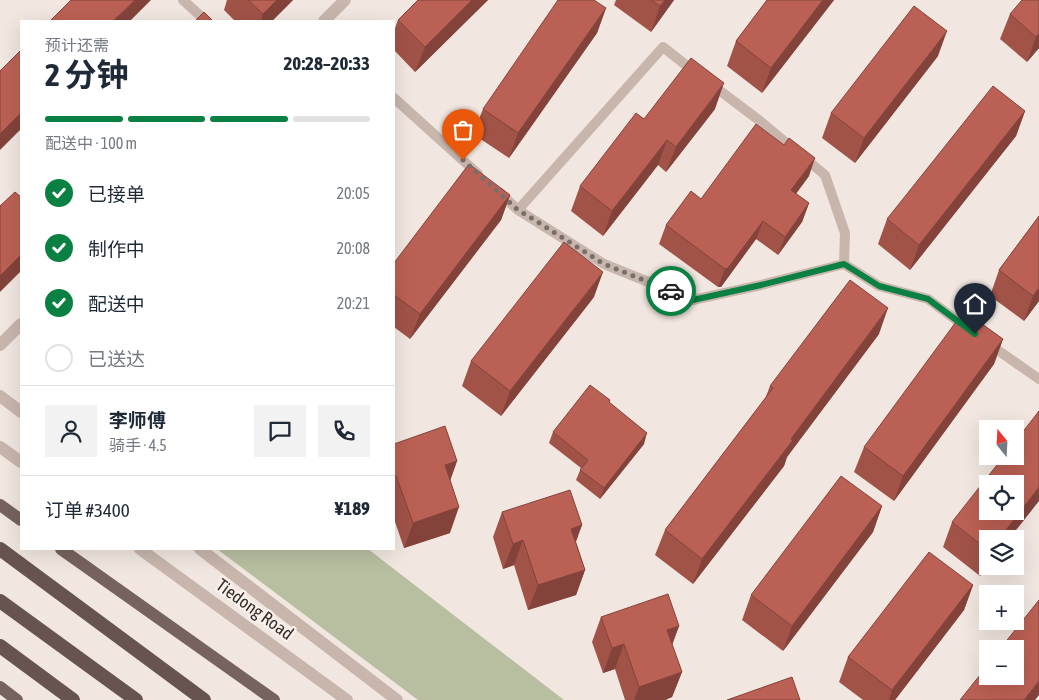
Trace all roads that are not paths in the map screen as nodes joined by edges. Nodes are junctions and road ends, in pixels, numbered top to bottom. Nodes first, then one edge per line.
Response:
1 (183, 0) edge
2 (345, 0) edge
3 (205, 20) edge
4 (325, 20) edge
5 (395, 99) edge
6 (518, 210) junction
7 (844, 264) junction
8 (20, 325) edge
9 (0, 345) edge
10 (1039, 380) edge
11 (0, 396) edge
12 (20, 411) edge
13 (0, 447) edge
14 (20, 461) edge
15 (0, 505) edge
16 (20, 519) edge
17 (0, 549) edge
18 (62, 550) edge
19 (141, 550) edge
20 (201, 550) edge
21 (0, 601) edge
22 (0, 646) edge
23 (0, 688) edge
24 (17, 700) edge
25 (73, 700) edge
26 (136, 700) edge
27 (204, 700) edge
28 (274, 700) edge
29 (348, 700) edge
30 (397, 700) edge

1 - 3 lane
2 - 4 street
5 - 6 lane
6 - 7 lane
6 - 7 lane
7 - 10 lane
8 - 9 street
11 - 12 street
13 - 14 street
15 - 16 main road
17 - 27 highway
18 - 28 main road
19 - 29 street, Tiedong Road
20 - 30 street, Tiedong Road
21 - 26 highway
22 - 25 highway
23 - 24 main road

